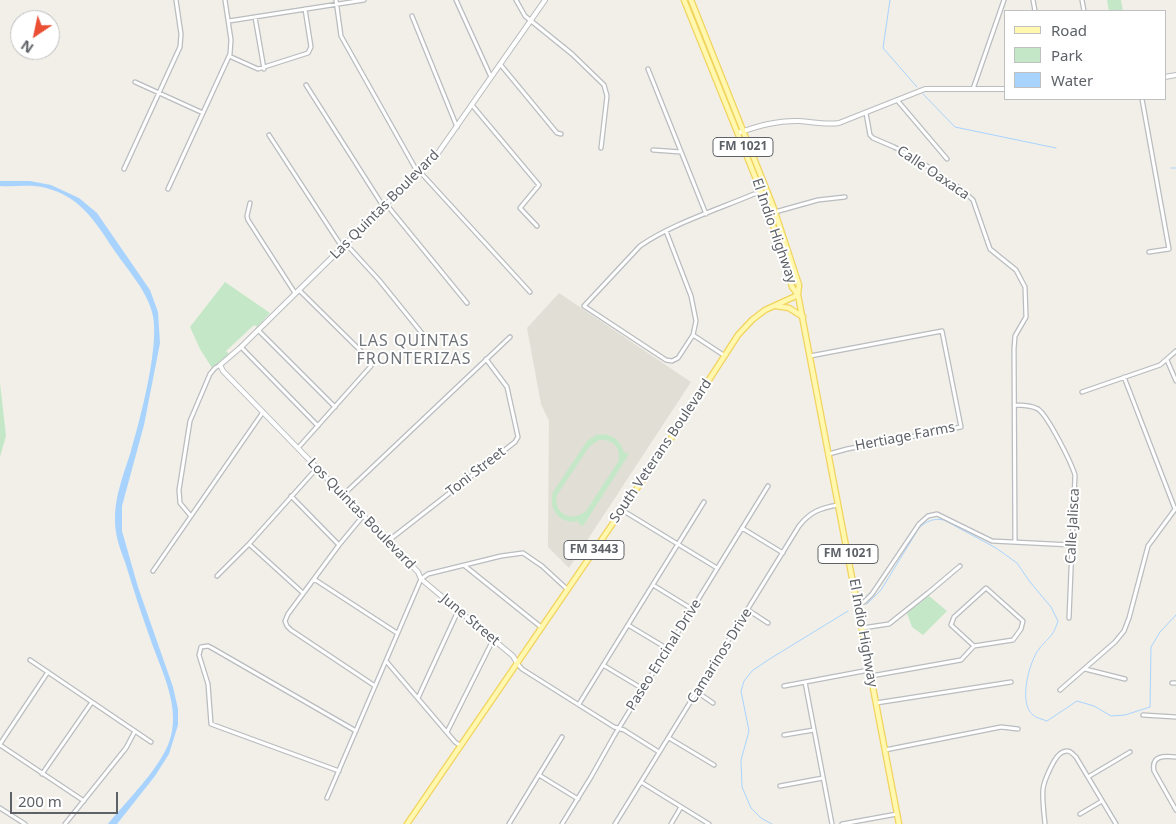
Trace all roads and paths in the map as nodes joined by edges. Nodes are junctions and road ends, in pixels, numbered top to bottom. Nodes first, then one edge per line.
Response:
1 (176, 0) edge
2 (225, 0) edge
3 (364, 0) edge
4 (456, 0) edge
5 (516, 0) edge
6 (545, 0) edge
7 (684, 0) edge
8 (690, 0) edge
9 (1004, 0) edge
10 (336, 2) edge
11 (305, 9) junction
12 (412, 16) dead end
13 (255, 17) junction
14 (229, 21) junction
15 (531, 21) junction
16 (229, 56) junction
17 (500, 64) junction
18 (264, 68) junction
19 (648, 69) dead end
20 (491, 77) junction
21 (135, 82) dead end
22 (306, 85) dead end
23 (1004, 88) edge
24 (972, 89) junction
25 (159, 93) junction
26 (898, 100) junction
27 (1142, 100) edge
28 (472, 105) junction
29 (203, 113) junction
30 (866, 113) junction
31 (457, 126) junction
32 (743, 131) junction
33 (738, 133) junction
34 (561, 134) dead end
35 (269, 135) dead end
36 (601, 148) dead end
37 (653, 150) dead end
38 (681, 152) junction
39 (946, 159) dead end
40 (124, 168) dead end
41 (418, 173) junction
42 (168, 189) dead end
43 (768, 192) junction
44 (762, 194) junction
45 (845, 197) dead end
46 (250, 203) dead end
47 (385, 205) junction
48 (776, 212) junction
49 (706, 214) junction
50 (537, 226) dead end
51 (666, 231) junction
52 (344, 245) junction
53 (1150, 252) dead end
54 (297, 291) junction
55 (530, 292) dead end
56 (798, 295) junction
57 (467, 302) dead end
58 (772, 306) junction
59 (803, 317) junction
60 (258, 330) junction
61 (693, 335) junction
62 (510, 336) dead end
63 (425, 337) dead end
64 (241, 346) junction
65 (1176, 351) edge
66 (724, 356) junction
67 (810, 356) junction
68 (486, 359) junction
69 (1167, 360) junction
70 (220, 365) junction
71 (1124, 378) junction
72 (1176, 381) edge
73 (1082, 392) dead end
74 (1014, 405) junction
75 (335, 407) junction
76 (263, 412) junction
77 (318, 426) junction
78 (298, 448) junction
79 (829, 454) junction
80 (317, 468) junction
81 (768, 486) dead end
82 (343, 495) junction
83 (290, 496) junction
84 (704, 502) dead end
85 (838, 505) junction
86 (1176, 508) edge
87 (622, 510) junction
88 (190, 515) junction
89 (363, 516) junction
90 (742, 528) junction
91 (388, 541) junction
92 (1015, 542) junction
93 (249, 544) junction
94 (678, 544) junction
95 (1072, 544) junction
96 (339, 546) junction
97 (783, 553) junction
98 (464, 565) junction
99 (960, 566) dead end
100 (717, 568) junction
101 (153, 571) dead end
102 (217, 576) dead end
103 (314, 579) junction
104 (421, 579) junction
105 (653, 585) junction
106 (567, 589) junction
107 (303, 593) junction
108 (857, 603) junction
109 (692, 609) junction
110 (458, 610) junction
111 (748, 610) junction
112 (1070, 618) dead end
113 (768, 623) dead end
114 (628, 625) junction
115 (541, 627) junction
116 (862, 628) junction
117 (397, 633) junction
118 (493, 640) junction
119 (974, 646) junction
120 (668, 649) junction
121 (30, 660) dead end
122 (386, 661) junction
123 (517, 663) junction
124 (603, 665) junction
125 (1085, 669) junction
126 (48, 672) junction
127 (870, 673) junction
128 (1125, 678) dead end
129 (805, 682) junction
130 (1010, 682) dead end
131 (375, 686) junction
132 (784, 686) dead end
133 (643, 689) junction
134 (1060, 690) dead end
135 (697, 692) junction
136 (418, 698) junction
137 (92, 702) junction
138 (713, 702) dead end
139 (876, 703) junction
140 (579, 704) junction
141 (1143, 715) dead end
142 (1176, 717) edge
143 (619, 728) junction
144 (1018, 729) dead end
145 (814, 730) junction
146 (135, 731) junction
147 (356, 731) junction
148 (447, 732) junction
149 (784, 735) dead end
150 (562, 738) dead end
151 (669, 738) junction
152 (151, 742) dead end
153 (0, 745) edge
154 (460, 746) junction
155 (885, 750) junction
156 (660, 752) junction
157 (1130, 752) dead end
158 (1176, 757) edge
159 (714, 765) dead end
160 (339, 771) junction
161 (42, 774) junction
162 (539, 775) junction
163 (1088, 777) junction
164 (823, 778) junction
165 (641, 782) junction
166 (780, 786) dead end
167 (327, 798) dead end
168 (578, 799) junction
169 (84, 801) junction
170 (1102, 801) junction
171 (681, 807) junction
172 (0, 808) edge
173 (1176, 810) edge
174 (896, 814) junction
175 (1080, 814) dead end
176 (25, 824) edge
177 (65, 824) edge
178 (407, 824) edge
179 (509, 824) edge
180 (562, 824) edge
181 (615, 824) edge
182 (671, 824) edge
183 (709, 824) edge
184 (832, 824) edge
185 (842, 824) edge
186 (898, 824) edge
187 (1045, 824) edge
188 (1116, 824) edge

1 - 25 street
2 - 14 street
3 - 10 street
4 - 20 street
5 - 15 street
6 - 15 street, Las Quintas Boulevard
7 - 33 main road, El Indio Highway / FM 1021
8 - 32 main road, El Indio Highway / FM 1021
9 - 24 street
10 - 11 street
10 - 41 street
11 - 13 street
11 - 18 street
12 - 31 street
13 - 14 street
13 - 18 street
14 - 16 street
15 - 17 street, Las Quintas Boulevard
15 - 36 street
16 - 18 street
16 - 29 street
17 - 20 street, Las Quintas Boulevard
17 - 34 street
19 - 38 street
20 - 28 street, Las Quintas Boulevard
21 - 25 street
22 - 47 street
23 - 24 street
24 - 26 street
25 - 29 street
25 - 40 street
26 - 30 street
26 - 39 street
27 - 53 street
28 - 31 street, Las Quintas Boulevard
28 - 50 street
29 - 42 street
30 - 32 street
30 - 74 street, Calle Oaxaca
31 - 41 street, Las Quintas Boulevard
32 - 33 street
32 - 43 main road, El Indio Highway / FM 1021
33 - 44 main road, El Indio Highway / FM 1021
35 - 52 street
37 - 38 street
38 - 49 street
41 - 47 street, Las Quintas Boulevard
41 - 55 street
43 - 44 street
43 - 48 main road, El Indio Highway / FM 1021
44 - 49 street
44 - 56 main road, El Indio Highway / FM 1021
45 - 48 street
46 - 54 street
47 - 52 street, Las Quintas Boulevard
47 - 57 street
48 - 56 main road, El Indio Highway / FM 1021
49 - 51 street
51 - 61 street
51 - 61 street
52 - 54 street, Las Quintas Boulevard
52 - 63 street
54 - 60 street, Las Quintas Boulevard
54 - 75 street
56 - 58 main road, South Veterans Boulevard / FM 3443
56 - 59 main road, El Indio Highway / FM 1021
58 - 59 main road
58 - 66 main road, South Veterans Boulevard / FM 3443
59 - 67 main road, El Indio Highway / FM 1021
60 - 64 street, Las Quintas Boulevard
60 - 75 street
61 - 66 street
62 - 68 street
64 - 70 street, Las Quintas Boulevard
64 - 77 street
65 - 69 street
66 - 87 main road, South Veterans Boulevard / FM 3443
67 - 79 main road, El Indio Highway / FM 1021
67 - 79 street, Hertiage Farms
68 - 82 street
68 - 91 street, Toni Street
69 - 71 street
69 - 72 street
70 - 76 street, Los Quintas Boulevard
70 - 88 street
71 - 73 street
71 - 86 street
74 - 92 street, Calle Oaxaca
74 - 95 street, Calle Jalisca
75 - 77 street
76 - 78 street, Los Quintas Boulevard
76 - 88 street
77 - 78 street
78 - 80 street, Los Quintas Boulevard
79 - 85 main road, El Indio Highway / FM 1021
80 - 82 street, Los Quintas Boulevard
80 - 83 street
81 - 90 street, Paseo Encinal Drive
82 - 89 street, Los Quintas Boulevard
83 - 93 street
83 - 96 street
84 - 94 street
85 - 97 street, Camarinos Drive
85 - 108 main road, El Indio Highway / FM 1021
86 - 125 street
87 - 94 street
87 - 106 main road, South Veterans Boulevard / FM 3443
88 - 101 street
89 - 91 street, Los Quintas Boulevard
89 - 96 street
90 - 97 street
90 - 100 street, Paseo Encinal Drive
91 - 104 street, Los Quintas Boulevard
92 - 95 street
92 - 108 street
93 - 102 street
93 - 107 street
94 - 100 street
94 - 105 street
95 - 112 street, Calle Jalisca
96 - 103 street
97 - 111 street, Camarinos Drive
98 - 104 street
98 - 106 street
98 - 115 street
99 - 116 street
100 - 109 street, Paseo Encinal Drive
103 - 107 street
103 - 117 street
104 - 110 street, June Street
104 - 117 street, Los Quintas Boulevard
105 - 109 street
105 - 114 street
106 - 115 main road, South Veterans Boulevard / FM 3443
107 - 131 street
108 - 116 main road, El Indio Highway / FM 1021
109 - 120 street, Paseo Encinal Drive
110 - 118 street, June Street
110 - 136 street
111 - 113 street
111 - 135 street, Camarinos Drive
114 - 120 street
114 - 124 street
115 - 123 main road, South Veterans Boulevard / FM 3443
116 - 127 main road, El Indio Highway / FM 1021
117 - 122 street, Los Quintas Boulevard
118 - 123 street, June Street
118 - 148 street
119 - 119 street
119 - 127 street
120 - 133 street, Paseo Encinal Drive
121 - 126 street
122 - 131 street, Los Quintas Boulevard
122 - 136 street
123 - 140 street
123 - 154 main road, South Veterans Boulevard / FM 3443
124 - 133 street
124 - 140 street
125 - 128 street
125 - 134 street
126 - 137 street
126 - 153 street
127 - 129 street
127 - 139 main road, El Indio Highway / FM 1021
129 - 132 street
129 - 145 street
130 - 139 street
131 - 147 street
133 - 143 street, Paseo Encinal Drive
135 - 138 street
135 - 151 street, Camarinos Drive
136 - 148 street
137 - 146 street
137 - 161 street
139 - 155 main road, El Indio Highway / FM 1021
140 - 143 street
141 - 142 street
143 - 156 street
143 - 168 street, Paseo Encinal Drive
144 - 155 street
145 - 149 street
145 - 164 street
146 - 152 street
146 - 169 street
147 - 160 street
147 - 160 street
148 - 154 street
150 - 162 street
151 - 156 street, Camarinos Drive
151 - 159 street
153 - 161 street
154 - 178 main road, South Veterans Boulevard / FM 3443
155 - 174 main road, El Indio Highway / FM 1021
156 - 165 street, Camarinos Drive
157 - 163 street
158 - 173 street
160 - 167 street
161 - 169 street
162 - 168 street
162 - 179 street
163 - 170 street
163 - 187 street
164 - 166 street
164 - 184 street
165 - 171 street
165 - 181 street, Camarinos Drive
168 - 180 street, Paseo Encinal Drive
169 - 177 street
170 - 175 street
170 - 188 street
171 - 182 street
171 - 183 street
172 - 176 street
174 - 185 street
174 - 186 main road, El Indio Highway / FM 1021

